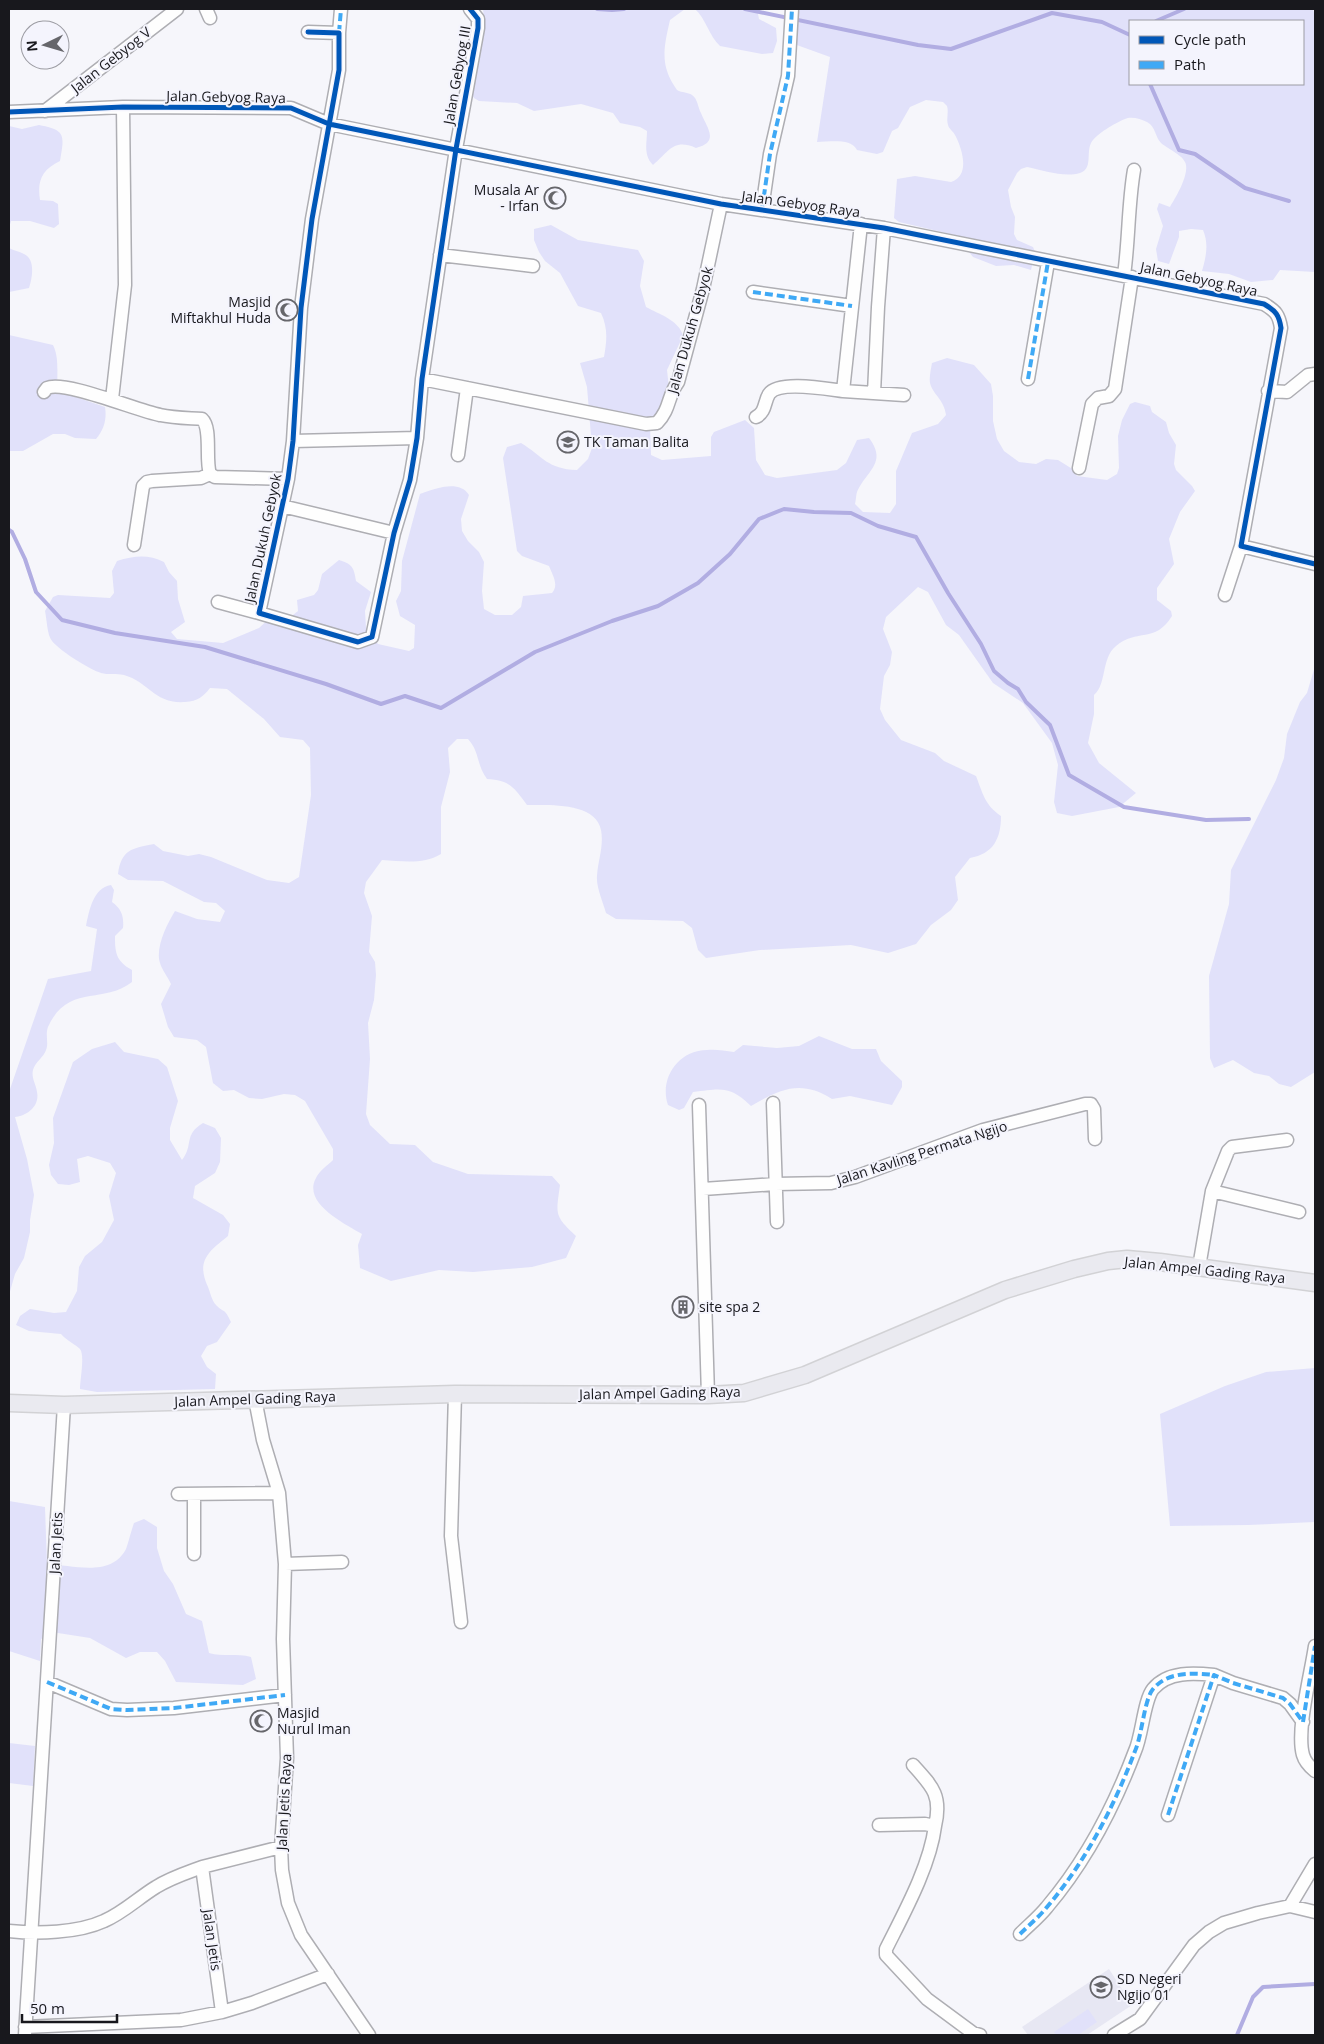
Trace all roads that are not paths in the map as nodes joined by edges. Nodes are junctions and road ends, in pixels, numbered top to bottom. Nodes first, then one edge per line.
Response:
1 (177, 9) edge
2 (341, 9) edge
3 (470, 9) edge
4 (791, 15) edge
5 (308, 32) dead end
6 (339, 33) junction
7 (123, 107) junction
8 (9, 112) edge
9 (44, 112) junction
10 (329, 124) junction
11 (456, 148) junction
12 (1134, 170) dead end
13 (721, 204) junction
14 (762, 209) junction
15 (861, 224) junction
16 (884, 228) junction
17 (440, 255) junction
18 (1048, 262) junction
19 (533, 266) dead end
20 (1128, 276) junction
21 (753, 292) dead end
22 (852, 306) junction
23 (1315, 374) edge
24 (422, 379) junction
25 (1028, 379) dead end
26 (843, 385) junction
27 (467, 388) junction
28 (1268, 391) junction
29 (44, 392) dead end
30 (874, 393) junction
31 (904, 395) dead end
32 (112, 399) junction
33 (756, 417) dead end
34 (417, 438) junction
35 (293, 441) junction
36 (458, 455) dead end
37 (1079, 468) dead end
38 (210, 474) junction
39 (288, 479) junction
40 (282, 506) junction
41 (394, 533) junction
42 (134, 545) dead end
43 (1241, 546) junction
44 (1315, 564) edge
45 (1225, 595) dead end
46 (218, 602) dead end
47 (259, 613) junction
48 (773, 1103) dead end
49 (699, 1105) dead end
50 (1095, 1139) dead end
51 (1286, 1140) dead end
52 (775, 1184) junction
53 (703, 1189) junction
54 (1212, 1191) junction
55 (1299, 1212) dead end
56 (777, 1222) dead end
57 (1199, 1267) junction
58 (1315, 1283) edge
59 (455, 1394) junction
60 (708, 1395) junction
61 (255, 1399) junction
62 (9, 1403) edge
63 (64, 1404) junction
64 (279, 1493) junction
65 (178, 1494) dead end
66 (194, 1494) junction
67 (194, 1554) dead end
68 (342, 1562) dead end
69 (285, 1564) junction
70 (461, 1622) dead end
71 (1315, 1646) edge
72 (1214, 1675) junction
73 (47, 1682) junction
74 (284, 1695) junction
75 (1303, 1722) junction
76 (913, 1765) dead end
77 (1315, 1770) edge
78 (1168, 1815) dead end
79 (879, 1825) dead end
80 (935, 1826) junction
81 (281, 1847) junction
82 (1315, 1864) edge
83 (202, 1868) junction
84 (1290, 1906) junction
85 (1315, 1912) edge
86 (9, 1931) edge
87 (32, 1933) junction
88 (1020, 1934) dead end
89 (328, 1974) junction
90 (222, 2012) junction
91 (124, 2029) edge
92 (25, 2031) edge
93 (368, 2035) edge
94 (980, 2035) edge
95 (1114, 2035) edge

1 - 9 street, Jalan Gebyog V
2 - 6 street, Jalan Dukuh Gebyok
3 - 11 street, Jalan Gebyog III
4 - 14 street
5 - 6 street
6 - 10 street, Jalan Dukuh Gebyok
7 - 9 street, Jalan Gebyog Raya
7 - 10 street, Jalan Gebyog Raya
7 - 32 street
8 - 9 street, Jalan Gebyog Raya
10 - 11 street, Jalan Gebyog Raya
10 - 35 street, Jalan Dukuh Gebyok
11 - 13 street, Jalan Gebyog Raya
11 - 17 street, Jalan Dukuh Gebyok
12 - 20 street
13 - 14 street, Jalan Gebyog Raya
13 - 27 street, Jalan Dukuh Gebyok
14 - 15 street, Jalan Gebyog Raya
15 - 16 street, Jalan Gebyog Raya
15 - 22 street
16 - 18 street, Jalan Gebyog Raya
16 - 30 street
17 - 19 street
17 - 24 street, Jalan Dukuh Gebyok
18 - 20 street, Jalan Gebyog Raya
18 - 25 street
20 - 28 street, Jalan Gebyog Raya
20 - 37 street
21 - 22 street
22 - 26 street
23 - 28 street
24 - 27 street, Jalan Dukuh Gebyok
24 - 34 street, Jalan Dukuh Gebyok
26 - 30 street
26 - 33 street
27 - 36 street
28 - 43 street, Jalan Gebyog Raya
29 - 32 street
30 - 31 street
32 - 38 street
34 - 35 street
34 - 41 street, Jalan Dukuh Gebyok
35 - 39 street, Jalan Dukuh Gebyok
38 - 39 street, Jalan Dukuh Gebyok
38 - 42 street, Jalan Dukuh Gebyok
39 - 40 street, Jalan Dukuh Gebyok
40 - 41 street
40 - 47 street, Jalan Dukuh Gebyok
41 - 47 street, Jalan Dukuh Gebyok
43 - 44 street
43 - 45 street, Jalan Gebyog Raya
46 - 47 street
48 - 52 street
49 - 53 street
50 - 52 street, Jalan Kavling Permata Ngijo
51 - 54 street
52 - 53 street, Jalan Kavling Permata Ngijo
52 - 56 street
53 - 60 street
54 - 55 street
54 - 57 street
57 - 58 main road, Jalan Ampel Gading Raya
57 - 60 main road, Jalan Ampel Gading Raya
59 - 60 main road, Jalan Ampel Gading Raya
59 - 61 main road, Jalan Ampel Gading Raya
59 - 70 street
61 - 63 main road, Jalan Ampel Gading Raya
61 - 64 street, Jalan Jetis Raya
62 - 63 main road, Jalan Ampel Gading Raya
63 - 73 street, Jalan Jetis
64 - 66 street
64 - 69 street, Jalan Jetis Raya
65 - 66 street
66 - 67 street
68 - 69 street
69 - 74 street, Jalan Jetis Raya
71 - 75 street
72 - 75 street
72 - 78 street
72 - 88 street
73 - 74 street
73 - 87 street, Jalan Jetis
74 - 81 street, Jalan Jetis Raya
75 - 77 street
76 - 80 street
79 - 80 street
80 - 94 street
81 - 83 street
81 - 89 street, Jalan Jetis Raya
82 - 84 street
83 - 87 street
83 - 90 street, Jalan Jetis
84 - 85 street
84 - 95 street
86 - 87 street
87 - 92 street, Jalan Jetis
89 - 90 street, Jalan Jetis
89 - 93 street, Jalan Jetis Raya
90 - 91 street, Jalan Jetis
91 - 92 street, Jalan Jetis

